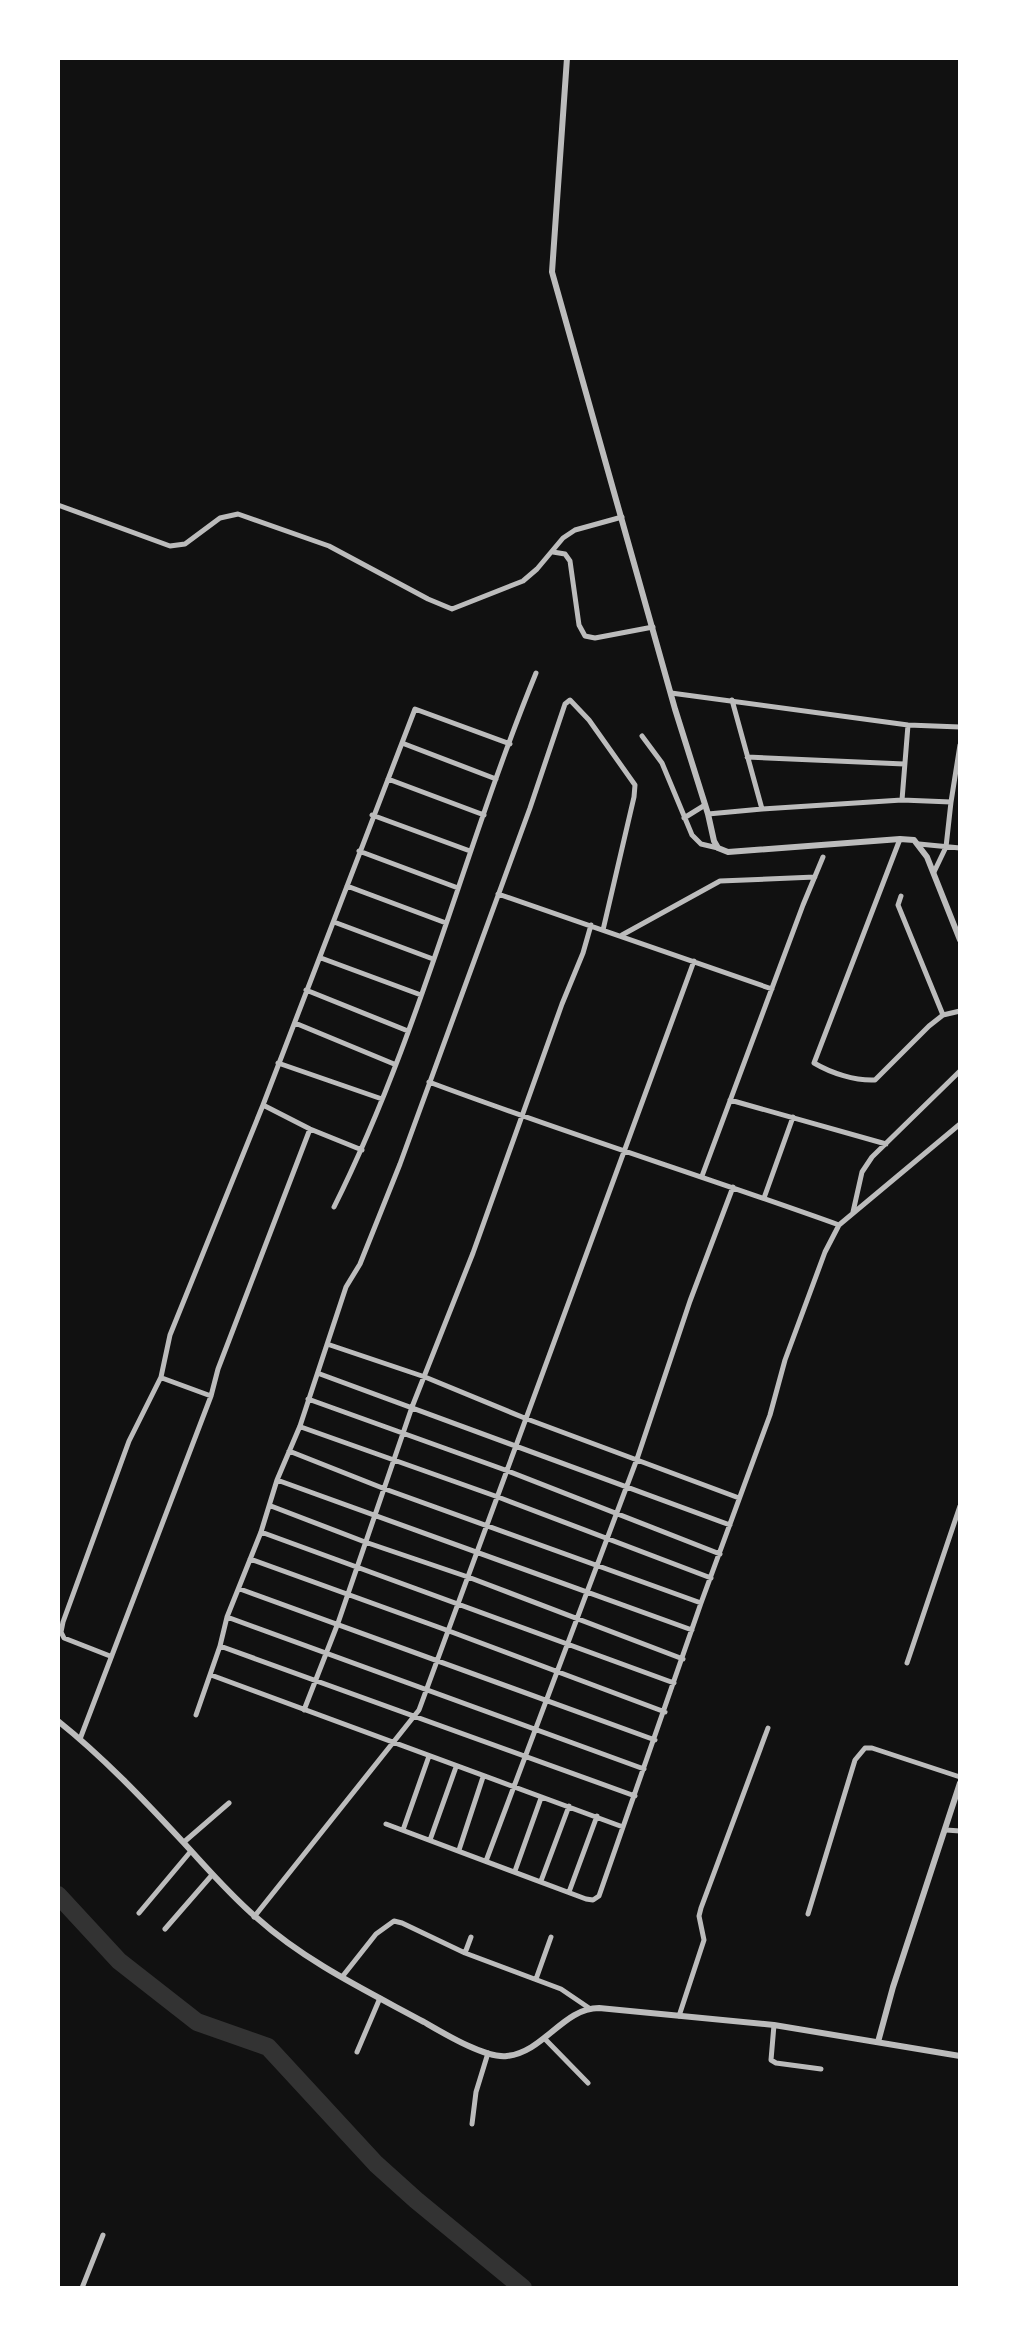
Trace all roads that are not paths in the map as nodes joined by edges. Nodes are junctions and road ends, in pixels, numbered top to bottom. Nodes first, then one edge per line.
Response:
1 (567, 58) edge
2 (58, 505) edge
3 (622, 517) junction
4 (550, 552) junction
5 (653, 627) junction
6 (536, 673) dead end
7 (671, 693) junction
8 (732, 700) junction
9 (908, 725) junction
10 (960, 726) edge
11 (642, 736) dead end
12 (402, 744) junction
13 (510, 744) junction
14 (960, 745) edge
15 (746, 757) junction
16 (904, 764) junction
17 (388, 779) junction
18 (496, 780) junction
19 (957, 782) edge
20 (902, 800) junction
21 (950, 802) junction
22 (705, 805) junction
23 (762, 810) junction
24 (708, 814) junction
25 (372, 816) junction
26 (484, 816) junction
27 (684, 818) junction
28 (900, 839) junction
29 (918, 844) junction
30 (946, 847) junction
31 (718, 848) junction
32 (960, 848) edge
33 (470, 850) junction
34 (360, 851) junction
35 (823, 857) dead end
36 (934, 872) junction
37 (815, 877) junction
38 (348, 886) junction
39 (458, 888) junction
40 (498, 894) junction
41 (901, 896) dead end
42 (334, 922) junction
43 (446, 923) junction
44 (591, 925) junction
45 (603, 930) junction
46 (620, 936) junction
47 (960, 940) edge
48 (320, 958) junction
49 (433, 959) junction
50 (694, 961) junction
51 (772, 989) junction
52 (306, 990) junction
53 (421, 995) junction
54 (960, 1011) edge
55 (943, 1016) junction
56 (294, 1023) junction
57 (408, 1031) junction
58 (278, 1063) junction
59 (394, 1064) junction
60 (960, 1071) edge
61 (429, 1082) junction
62 (382, 1099) junction
63 (730, 1100) junction
64 (263, 1105) junction
65 (521, 1117) junction
66 (792, 1117) junction
67 (960, 1124) edge
68 (310, 1129) junction
69 (886, 1144) junction
70 (362, 1150) junction
71 (625, 1152) junction
72 (702, 1176) junction
73 (732, 1188) junction
74 (764, 1198) junction
75 (334, 1207) dead end
76 (852, 1214) junction
77 (839, 1225) junction
78 (328, 1344) junction
79 (318, 1374) junction
80 (161, 1377) junction
81 (426, 1377) junction
82 (210, 1396) junction
83 (308, 1399) junction
84 (412, 1407) junction
85 (528, 1418) junction
86 (300, 1426) junction
87 (404, 1433) junction
88 (516, 1446) junction
89 (288, 1451) junction
90 (637, 1460) junction
91 (394, 1461) junction
92 (508, 1471) junction
93 (278, 1480) junction
94 (627, 1486) junction
95 (385, 1489) junction
96 (498, 1497) junction
97 (739, 1498) junction
98 (271, 1506) junction
99 (960, 1506) edge
100 (616, 1514) junction
101 (374, 1515) junction
102 (487, 1525) junction
103 (730, 1525) junction
104 (261, 1532) junction
105 (607, 1540) junction
106 (365, 1542) junction
107 (477, 1552) junction
108 (720, 1554) junction
109 (249, 1559) junction
110 (597, 1565) junction
111 (356, 1568) junction
112 (468, 1576) junction
113 (711, 1578) junction
114 (239, 1588) junction
115 (587, 1591) junction
116 (346, 1595) junction
117 (701, 1603) junction
118 (459, 1606) junction
119 (227, 1616) junction
120 (576, 1618) junction
121 (338, 1623) junction
122 (692, 1630) junction
123 (449, 1631) junction
124 (568, 1645) junction
125 (220, 1646) junction
126 (326, 1654) junction
127 (110, 1656) junction
128 (682, 1659) junction
129 (438, 1662) junction
130 (907, 1663) dead end
131 (558, 1671) junction
132 (211, 1675) junction
133 (316, 1681) junction
134 (674, 1683) junction
135 (426, 1691) junction
136 (546, 1700) junction
137 (304, 1710) junction
138 (665, 1712) junction
139 (196, 1716) dead end
140 (414, 1717) junction
141 (58, 1721) edge
142 (768, 1728) dead end
143 (536, 1729) junction
144 (80, 1738) junction
145 (655, 1740) junction
146 (394, 1743) junction
147 (429, 1756) junction
148 (525, 1756) junction
149 (456, 1766) junction
150 (644, 1769) junction
151 (484, 1776) junction
152 (960, 1780) edge
153 (513, 1786) junction
154 (634, 1796) junction
155 (542, 1797) junction
156 (229, 1803) dead end
157 (569, 1806) junction
158 (596, 1816) junction
159 (386, 1824) dead end
160 (624, 1827) junction
161 (403, 1830) junction
162 (946, 1830) junction
163 (960, 1831) edge
164 (430, 1840) junction
165 (184, 1842) junction
166 (191, 1850) junction
167 (459, 1850) junction
168 (486, 1861) junction
169 (515, 1871) junction
170 (212, 1874) junction
171 (541, 1880) junction
172 (569, 1892) junction
173 (139, 1913) dead end
174 (808, 1914) dead end
175 (254, 1916) junction
176 (165, 1929) dead end
177 (470, 1937) dead end
178 (551, 1937) dead end
179 (465, 1952) junction
180 (342, 1977) junction
181 (536, 1979) junction
182 (380, 1998) junction
183 (589, 2008) junction
184 (679, 2016) junction
185 (774, 2025) junction
186 (545, 2039) junction
187 (878, 2042) junction
188 (357, 2052) dead end
189 (488, 2053) junction
190 (960, 2056) edge
191 (820, 2068) dead end
192 (588, 2083) dead end
193 (472, 2124) dead end
194 (103, 2234) dead end
195 (82, 2288) edge

1 - 3 street
2 - 4 street
3 - 4 street
3 - 5 street
4 - 5 street
5 - 7 street
6 - 13 street
7 - 8 street
7 - 22 street
8 - 9 street
8 - 15 street
9 - 10 street
9 - 16 street
11 - 27 street
12 - 13 street
12 - 17 street
12 - 18 street
13 - 18 street
14 - 19 street
15 - 16 street
15 - 23 street
16 - 20 street
17 - 25 street
17 - 26 street
18 - 26 street
19 - 21 street
20 - 21 street
20 - 23 street
21 - 30 street
22 - 24 street
22 - 27 street
23 - 24 street
24 - 31 street
25 - 33 street
25 - 34 street
26 - 33 street
27 - 31 street
28 - 29 street
28 - 31 street
28 - 55 street
29 - 30 street
29 - 36 street
30 - 32 street
30 - 36 street
33 - 39 street
34 - 38 street
34 - 39 street
35 - 37 street
36 - 47 street
37 - 46 street
37 - 51 street
38 - 42 street
38 - 43 street
39 - 43 street
40 - 44 street
40 - 45 street
40 - 61 street
41 - 55 street
42 - 48 street
42 - 49 street
43 - 49 street
44 - 45 street
44 - 65 street
45 - 46 street
46 - 50 street
48 - 52 street
48 - 53 street
49 - 53 street
50 - 51 street
50 - 71 street
51 - 63 street
52 - 56 street
52 - 57 street
53 - 57 street
54 - 55 street
56 - 58 street
56 - 59 street
57 - 59 street
58 - 62 street
58 - 64 street
59 - 62 street
60 - 69 street
61 - 65 street
61 - 78 street
62 - 70 street
63 - 66 street
63 - 72 street
64 - 68 street
64 - 80 street
65 - 71 street
65 - 81 street
66 - 69 street
66 - 74 street
67 - 76 street
68 - 70 street
68 - 82 street
69 - 76 street
70 - 75 street
71 - 72 street
71 - 85 street
72 - 73 street
73 - 74 street
73 - 90 street
74 - 77 street
76 - 77 street
77 - 97 street
78 - 79 street
78 - 81 street
79 - 83 street
79 - 84 street
80 - 82 street
80 - 127 street
81 - 84 street
81 - 85 street
82 - 127 street
83 - 86 street
83 - 87 street
84 - 87 street
84 - 88 street
85 - 88 street
85 - 90 street
86 - 89 street
86 - 91 street
87 - 91 street
87 - 92 street
88 - 92 street
88 - 94 street
89 - 93 street
89 - 95 street
90 - 94 street
90 - 97 street
91 - 95 street
91 - 96 street
92 - 96 street
92 - 100 street
93 - 98 street
93 - 101 street
94 - 100 street
94 - 103 street
95 - 101 street
95 - 102 street
96 - 102 street
96 - 105 street
97 - 103 street
98 - 104 street
98 - 106 street
99 - 130 street
100 - 105 street
100 - 108 street
101 - 106 street
101 - 107 street
102 - 107 street
102 - 110 street
103 - 108 street
104 - 109 street
104 - 111 street
105 - 110 street
105 - 113 street
106 - 111 street
106 - 112 street
107 - 112 street
107 - 115 street
108 - 113 street
109 - 114 street
109 - 116 street
110 - 115 street
110 - 117 street
111 - 116 street
111 - 118 street
112 - 118 street
112 - 120 street
113 - 117 street
114 - 119 street
114 - 121 street
115 - 120 street
115 - 122 street
116 - 121 street
116 - 123 street
117 - 122 street
118 - 123 street
118 - 124 street
119 - 125 street
119 - 126 street
120 - 124 street
120 - 128 street
121 - 126 street
121 - 129 street
122 - 128 street
123 - 129 street
123 - 131 street
124 - 131 street
124 - 134 street
125 - 132 street
125 - 133 street
126 - 133 street
126 - 135 street
127 - 144 street
128 - 134 street
129 - 135 street
129 - 136 street
131 - 136 street
131 - 138 street
132 - 137 street
132 - 139 street
133 - 137 street
133 - 140 street
134 - 138 street
135 - 140 street
135 - 143 street
136 - 143 street
136 - 145 street
137 - 146 street
138 - 145 street
140 - 146 street
140 - 148 street
141 - 144 street
142 - 184 street
143 - 148 street
143 - 150 street
144 - 165 street
145 - 150 street
146 - 147 street
146 - 175 street
147 - 149 street
147 - 161 street
148 - 153 street
148 - 154 street
149 - 151 street
149 - 164 street
150 - 154 street
151 - 153 street
151 - 167 street
152 - 162 street
152 - 174 street
153 - 155 street
153 - 168 street
154 - 160 street
155 - 157 street
155 - 169 street
156 - 165 street
157 - 158 street
157 - 171 street
158 - 160 street
158 - 172 street
159 - 161 street
160 - 172 street
161 - 164 street
162 - 163 street
162 - 187 street
164 - 167 street
165 - 166 street
166 - 170 street
166 - 173 street
167 - 168 street
168 - 169 street
169 - 171 street
170 - 175 street
170 - 176 street
171 - 172 street
175 - 180 street
177 - 179 street
178 - 181 street
179 - 180 street
179 - 181 street
180 - 182 street
181 - 183 street
182 - 188 street
182 - 189 street
183 - 184 street
183 - 186 street
184 - 185 street
185 - 187 street
185 - 191 street
186 - 189 street
186 - 192 street
187 - 190 street
189 - 193 street
194 - 195 street

